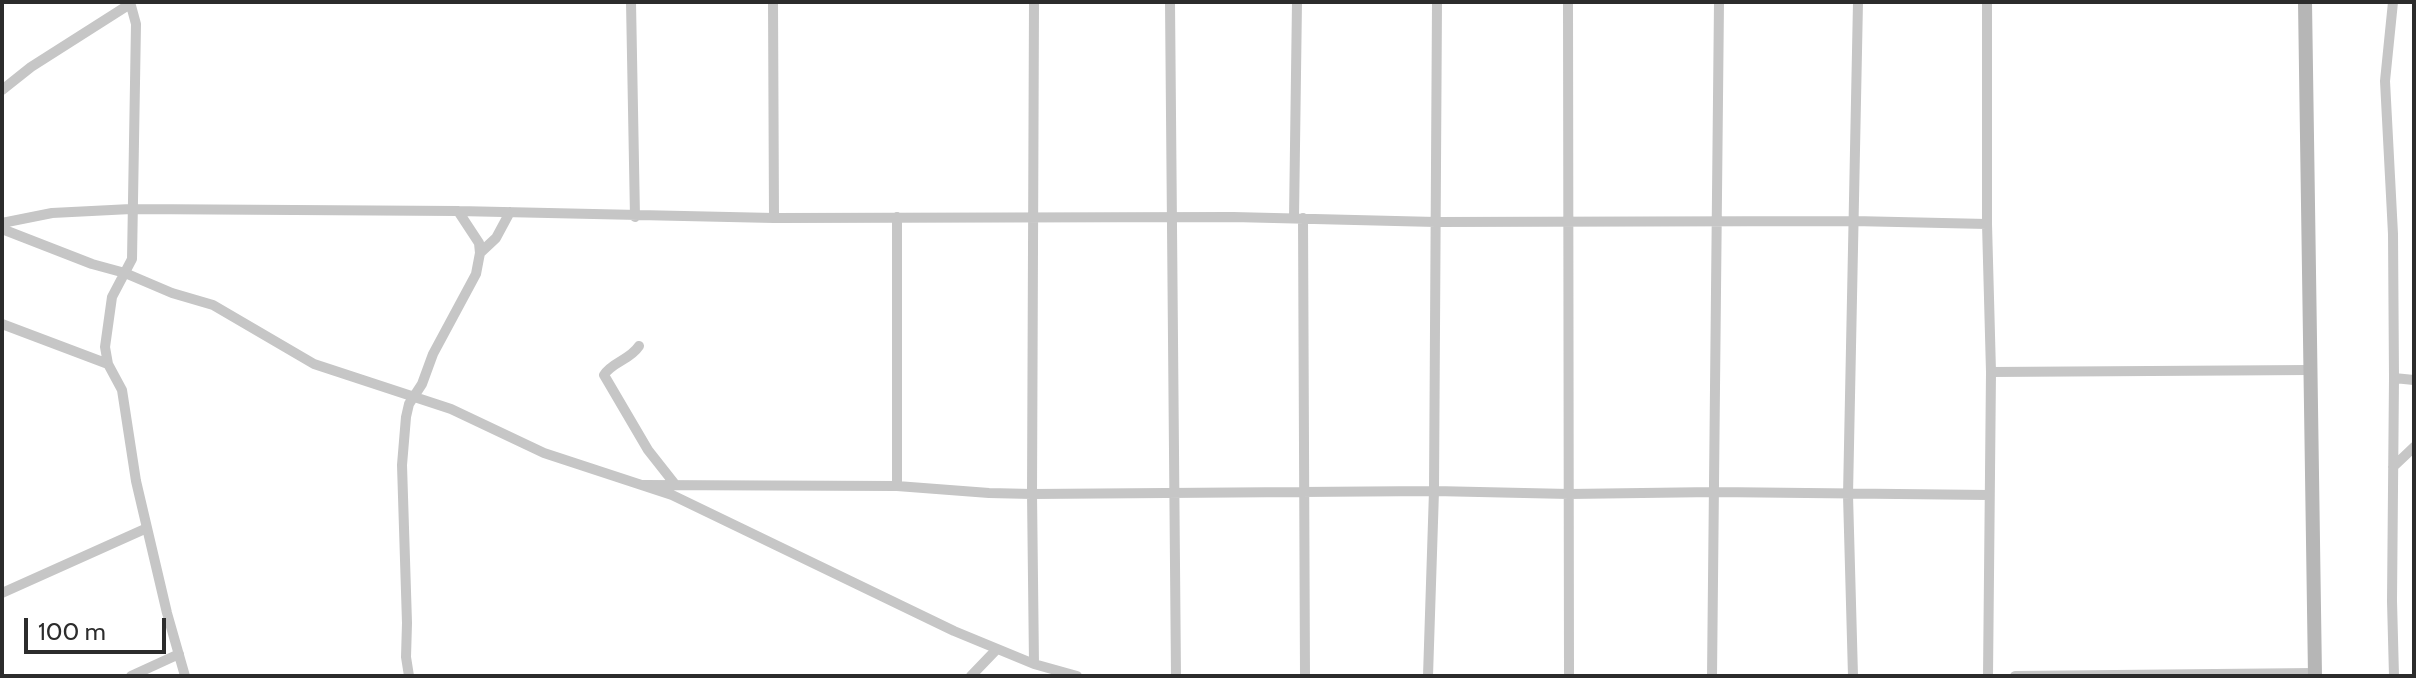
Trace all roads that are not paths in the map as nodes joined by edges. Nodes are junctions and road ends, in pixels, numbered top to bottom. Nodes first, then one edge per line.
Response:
1 (631, 2) edge
2 (773, 2) edge
3 (1034, 2) edge
4 (1170, 2) edge
5 (1297, 2) edge
6 (1437, 2) edge
7 (1568, 2) edge
8 (1719, 2) edge
9 (1858, 2) edge
10 (1987, 2) edge
11 (2305, 2) edge
12 (2393, 2) edge
13 (130, 3) edge
14 (2, 90) edge
15 (131, 209) junction
16 (458, 211) junction
17 (510, 212) junction
18 (635, 217) junction
19 (897, 217) junction
20 (1034, 217) junction
21 (1170, 217) junction
22 (774, 218) junction
23 (1299, 218) junction
24 (1569, 220) junction
25 (1853, 221) junction
26 (1436, 222) junction
27 (2, 223) edge
28 (1719, 223) junction
29 (1987, 224) junction
30 (2, 229) edge
31 (480, 253) junction
32 (125, 273) junction
33 (2, 324) edge
34 (639, 346) dead end
35 (108, 364) junction
36 (2309, 370) junction
37 (1991, 372) junction
38 (2394, 378) junction
39 (2414, 380) edge
40 (413, 396) junction
41 (2414, 447) edge
42 (2393, 467) junction
43 (674, 483) junction
44 (643, 485) junction
45 (897, 486) junction
46 (1434, 491) junction
47 (1715, 492) junction
48 (1032, 494) junction
49 (1173, 494) junction
50 (1304, 494) junction
51 (1569, 494) junction
52 (1848, 495) junction
53 (1989, 495) junction
54 (147, 528) junction
55 (2, 593) edge
56 (996, 650) junction
57 (179, 654) junction
58 (1034, 664) junction
59 (2315, 675) edge
60 (131, 676) edge
61 (185, 676) edge
62 (409, 676) edge
63 (971, 676) edge
64 (1077, 676) edge
65 (1176, 676) edge
66 (1305, 676) edge
67 (1428, 676) edge
68 (1569, 676) edge
69 (1712, 676) edge
70 (1853, 676) edge
71 (1988, 676) edge
72 (2015, 676) edge
73 (2394, 676) edge

1 - 18 street
2 - 22 street
3 - 20 street
4 - 21 street
5 - 23 street
6 - 26 street
7 - 24 street
8 - 28 street
9 - 25 street
10 - 29 street
11 - 36 main road
12 - 38 street
13 - 14 street
13 - 15 street
15 - 16 street
15 - 27 street
15 - 32 street
16 - 17 street
16 - 31 street
17 - 18 street
17 - 31 street
18 - 22 street
19 - 20 street
19 - 22 street
19 - 45 street
20 - 21 street
20 - 48 street
21 - 23 street
21 - 49 street
23 - 26 street
23 - 50 street
24 - 26 street
24 - 28 street
24 - 51 street
25 - 28 street
25 - 29 street
25 - 52 street
26 - 46 street
28 - 47 street
29 - 37 street
30 - 32 street
31 - 40 street
32 - 35 street
32 - 40 street
33 - 35 street
34 - 43 street
35 - 54 street
36 - 37 street
36 - 59 main road
37 - 53 street
38 - 39 street
38 - 42 street
40 - 44 street
40 - 62 street
41 - 42 street
42 - 73 street
43 - 44 street
43 - 45 street
44 - 56 street
45 - 48 street
46 - 50 street
46 - 51 street
46 - 67 street
47 - 51 street
47 - 52 street
47 - 69 street
48 - 49 street
48 - 58 street
49 - 50 street
49 - 65 street
50 - 66 street
51 - 68 street
52 - 53 street
52 - 70 street
53 - 71 street
54 - 55 street
54 - 57 street
56 - 58 street
56 - 63 street
57 - 60 street
57 - 61 street
58 - 64 street
59 - 72 street

